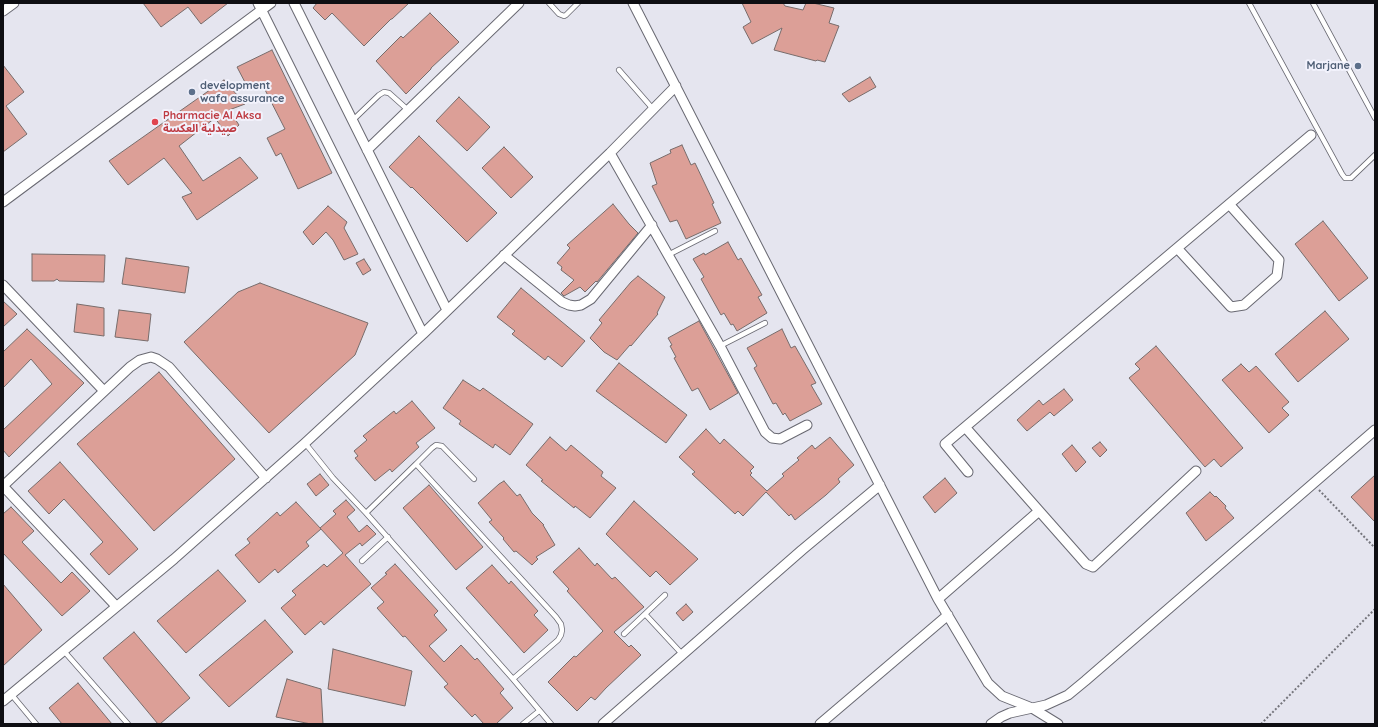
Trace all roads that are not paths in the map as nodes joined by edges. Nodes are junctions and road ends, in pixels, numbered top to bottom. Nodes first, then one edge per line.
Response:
1 (14, 3) edge
2 (271, 3) edge
3 (294, 3) edge
4 (519, 3) edge
5 (549, 3) edge
6 (578, 3) edge
7 (632, 3) edge
8 (1249, 3) edge
9 (1313, 3) edge
10 (260, 6) edge
11 (3, 11) edge
12 (619, 70) dead end
13 (676, 86) junction
14 (653, 109) junction
15 (408, 110) junction
16 (1375, 118) edge
17 (352, 121) junction
18 (1311, 135) dead end
19 (367, 150) junction
20 (610, 153) junction
21 (1375, 155) edge
22 (3, 202) edge
23 (1229, 204) junction
24 (652, 225) junction
25 (716, 231) dead end
26 (1177, 248) junction
27 (504, 255) junction
28 (668, 255) junction
29 (3, 285) edge
30 (447, 310) junction
31 (765, 323) dead end
32 (423, 334) junction
33 (720, 346) junction
34 (104, 391) junction
35 (807, 426) dead end
36 (965, 427) junction
37 (1375, 430) edge
38 (305, 443) junction
39 (416, 464) junction
40 (1196, 471) dead end
41 (968, 472) dead end
42 (266, 478) junction
43 (474, 479) dead end
44 (880, 485) junction
45 (3, 486) edge
46 (1039, 511) junction
47 (366, 513) junction
48 (388, 537) junction
49 (362, 561) dead end
50 (665, 595) dead end
51 (938, 599) junction
52 (116, 606) junction
53 (646, 614) junction
54 (948, 615) junction
55 (624, 634) dead end
56 (63, 650) junction
57 (683, 655) junction
58 (513, 679) junction
59 (12, 694) junction
60 (3, 702) edge
61 (1032, 708) junction
62 (539, 711) junction
63 (36, 724) edge
64 (128, 724) edge
65 (523, 724) edge
66 (551, 724) edge
67 (603, 724) edge
68 (820, 724) edge
69 (991, 724) edge
70 (1058, 724) edge

1 - 11 street
2 - 10 street
3 - 17 street
4 - 15 street
5 - 6 lane
7 - 13 street
8 - 21 lane
9 - 16 lane
10 - 22 street
10 - 32 street
12 - 14 lane
13 - 14 street
13 - 44 street
14 - 20 street
15 - 17 lane
15 - 19 street
17 - 19 street
18 - 23 street
19 - 30 street
20 - 24 street
20 - 27 street
23 - 26 street
23 - 26 street
24 - 27 street
24 - 28 street
25 - 28 lane
26 - 36 street
27 - 30 street
28 - 33 street
29 - 34 street
30 - 32 street
31 - 33 lane
32 - 38 street
33 - 35 street
34 - 42 street
34 - 45 street
36 - 41 street
36 - 46 street
37 - 61 street
38 - 42 street
38 - 47 lane
39 - 43 lane
39 - 47 lane
39 - 58 lane
40 - 46 street
42 - 52 street
44 - 51 street
44 - 57 street
45 - 52 street
46 - 51 street
47 - 48 lane
48 - 49 lane
48 - 58 lane
50 - 53 lane
51 - 54 street
52 - 56 street
53 - 55 lane
53 - 57 lane
54 - 61 street
54 - 68 street
56 - 59 street
56 - 64 lane
57 - 67 street
58 - 62 lane
59 - 60 street
59 - 63 lane
61 - 69 street
61 - 70 street
62 - 65 lane
62 - 66 lane

